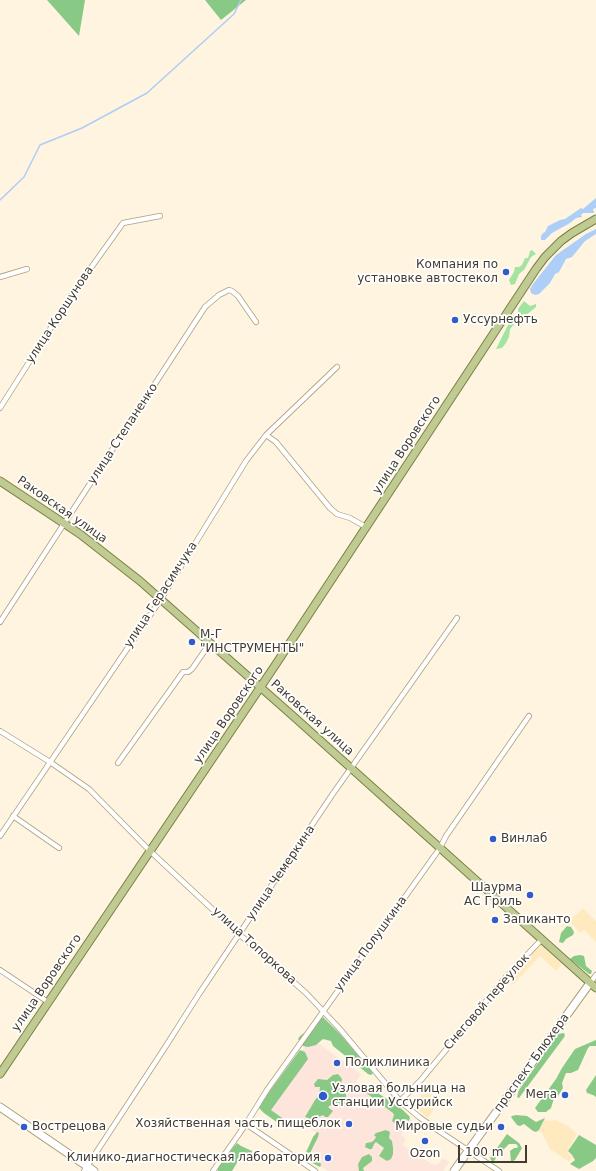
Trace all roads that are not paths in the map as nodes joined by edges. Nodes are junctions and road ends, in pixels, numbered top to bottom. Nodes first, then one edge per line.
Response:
1 (160, 216) dead end
2 (596, 219) edge
3 (27, 269) dead end
4 (0, 277) edge
5 (256, 322) dead end
6 (338, 367) dead end
7 (0, 408) edge
8 (266, 435) junction
9 (0, 481) edge
10 (64, 523) junction
11 (366, 527) junction
12 (161, 599) junction
13 (457, 618) dead end
14 (0, 622) edge
15 (210, 643) junction
16 (260, 687) junction
17 (529, 716) dead end
18 (0, 731) edge
19 (50, 762) junction
20 (118, 763) dead end
21 (352, 769) junction
22 (13, 816) junction
23 (0, 836) edge
24 (60, 848) dead end
25 (440, 848) junction
26 (150, 851) junction
27 (240, 934) junction
28 (542, 939) junction
29 (0, 970) edge
30 (596, 975) edge
31 (590, 982) junction
32 (596, 988) edge
33 (48, 1002) junction
34 (323, 1010) junction
35 (0, 1074) edge
36 (400, 1101) junction
37 (0, 1107) edge
38 (246, 1124) junction
39 (468, 1151) junction
40 (86, 1169) edge
41 (94, 1171) edge
42 (213, 1171) edge
43 (315, 1171) edge
44 (454, 1171) edge
45 (499, 1171) edge

1 - 7 street, улица Коршунова
2 - 11 main road, улица Воровского
3 - 4 street
5 - 10 street, улица Степаненко
6 - 8 street, улица Герасимчука
8 - 11 street
8 - 12 street, улица Герасимчука
9 - 10 main road, Раковская улица
10 - 12 main road, Раковская улица
10 - 14 street, улица Степаненко
11 - 16 main road, улица Воровского
12 - 15 main road, Раковская улица
12 - 19 street, улица Герасимчука
13 - 21 street, улица Чемеркина
15 - 16 main road, Раковская улица
15 - 20 street
16 - 21 main road, Раковская улица
16 - 26 main road, улица Воровского
17 - 25 street, улица Полушкина
18 - 19 street, улица Топоркова
19 - 22 street, улица Герасимчука
19 - 26 street, улица Топоркова
21 - 25 main road, Раковская улица
21 - 27 street, улица Чемеркина
22 - 23 street, улица Герасимчука
22 - 24 street
25 - 28 main road, Раковская улица
25 - 34 street, улица Полушкина
26 - 27 street, улица Топоркова
26 - 33 main road, улица Воровского
27 - 34 street, улица Топоркова
27 - 40 street, улица Чемеркина
28 - 31 main road, Раковская улица
28 - 36 street, Снеговой переулок
29 - 33 street
30 - 31 street, проспект Блюхера
31 - 32 main road, Раковская улица
31 - 39 main road, проспект Блюхера
33 - 35 main road, улица Воровского
34 - 36 street, улица Топоркова
34 - 38 street, улица Полушкина
36 - 39 street, улица Топоркова
37 - 40 main road
38 - 42 street, улица Полушкина
38 - 43 street
39 - 44 main road, проспект Блюхера
39 - 45 street, улица Топоркова
40 - 41 main road

